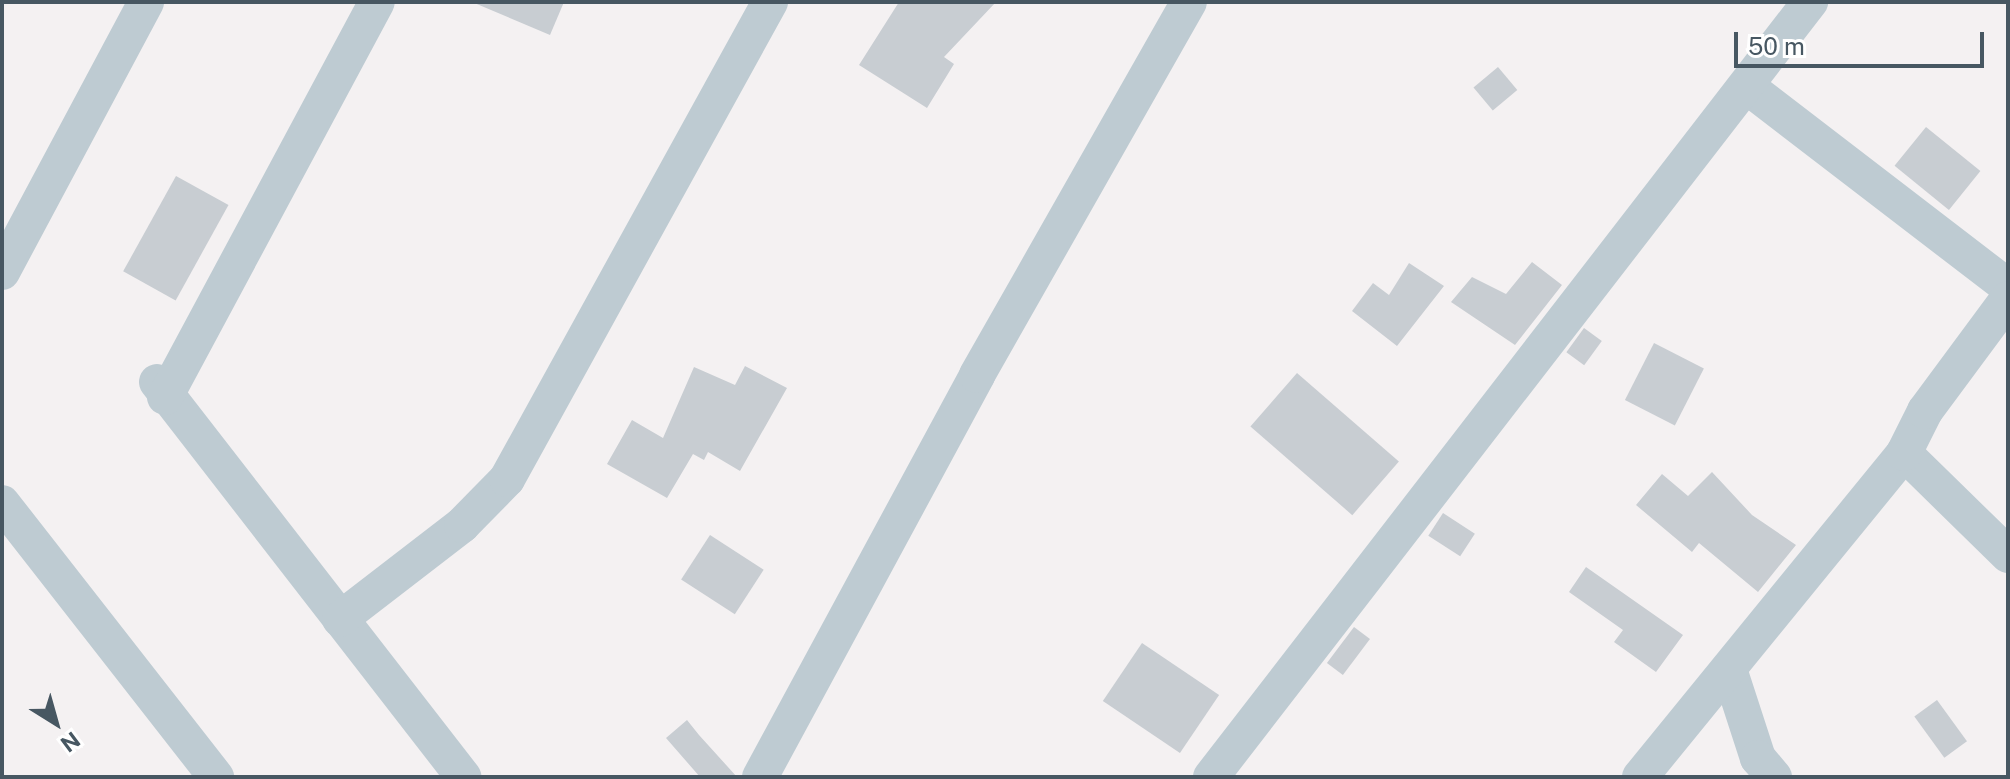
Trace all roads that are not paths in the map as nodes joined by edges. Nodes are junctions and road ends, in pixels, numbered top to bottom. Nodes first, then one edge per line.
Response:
1 (146, 2) edge
2 (377, 2) edge
3 (770, 2) edge
4 (1189, 2) edge
5 (1810, 2) edge
6 (1749, 88) junction
7 (2, 272) edge
8 (2008, 287) edge
9 (2008, 299) edge
10 (1904, 453) junction
11 (2, 503) edge
12 (2008, 555) edge
13 (340, 619) junction
14 (1729, 669) junction
15 (216, 777) edge
16 (463, 777) edge
17 (760, 777) edge
18 (1211, 777) edge
19 (1640, 777) edge
20 (1774, 777) edge

1 - 7 street
2 - 13 street
3 - 13 street
4 - 17 street
5 - 6 street
6 - 8 street
6 - 18 street
9 - 10 street
10 - 12 street
10 - 14 street
11 - 15 street
13 - 16 street
14 - 19 street
14 - 20 street

